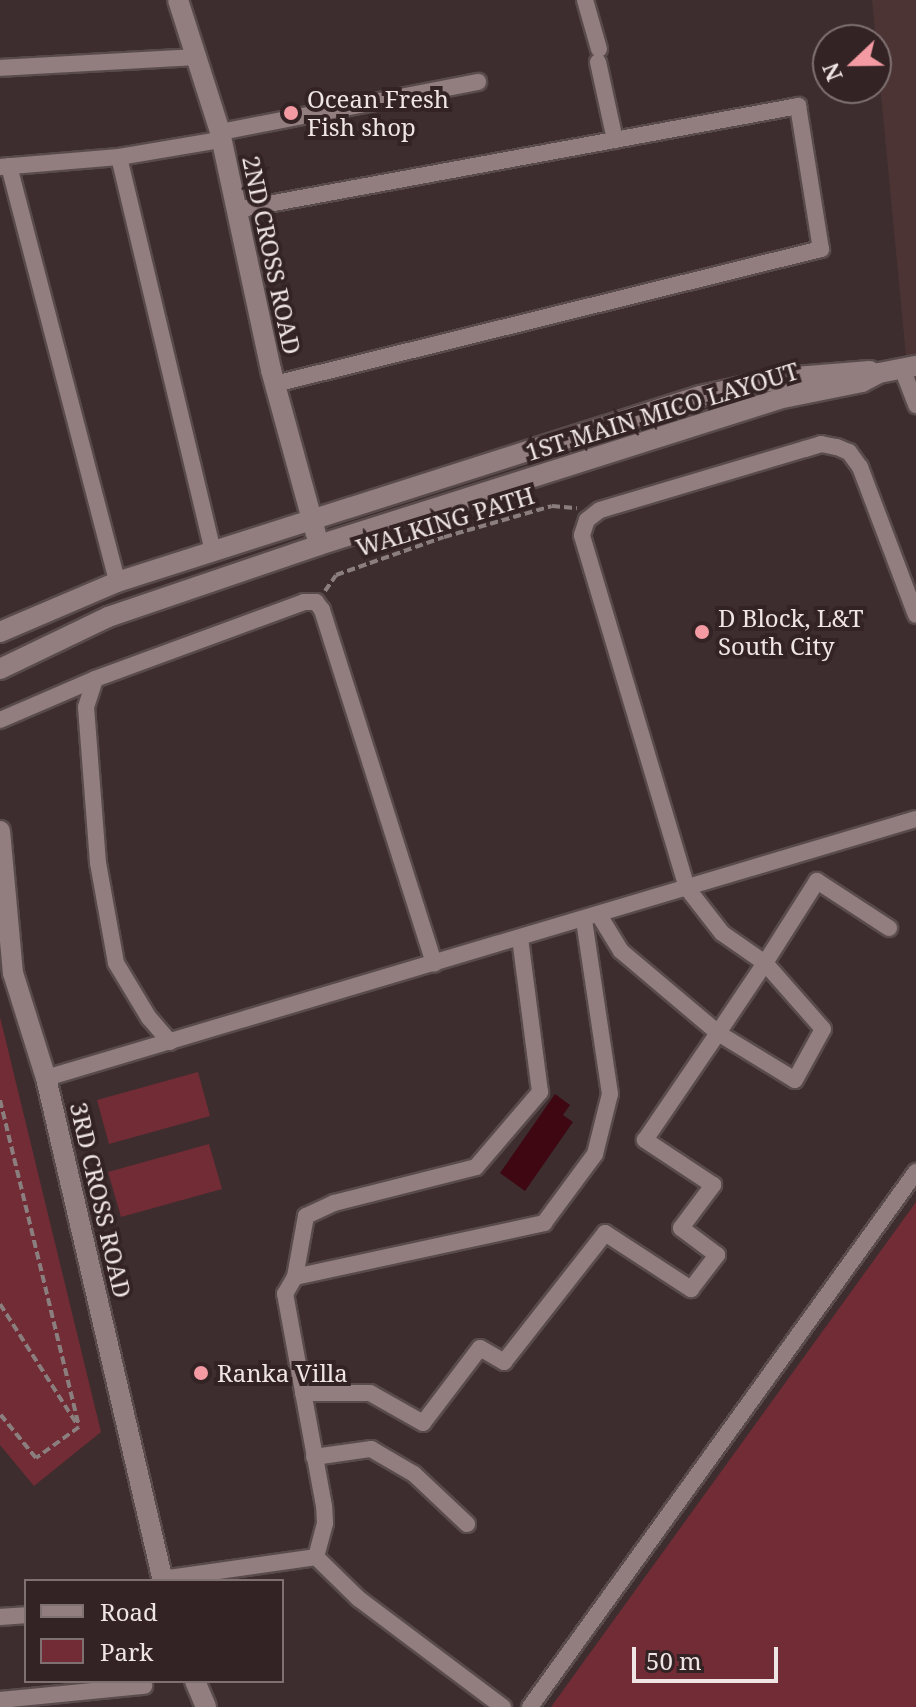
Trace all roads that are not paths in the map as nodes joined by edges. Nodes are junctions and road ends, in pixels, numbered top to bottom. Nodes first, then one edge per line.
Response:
1 (178, 0) edge
2 (585, 0) edge
3 (198, 57) junction
4 (0, 68) edge
5 (478, 82) dead end
6 (220, 136) junction
7 (615, 140) junction
8 (119, 157) junction
9 (4, 166) edge
10 (236, 210) junction
11 (909, 367) edge
12 (879, 373) junction
13 (275, 384) junction
14 (916, 405) edge
15 (313, 522) junction
16 (319, 545) junction
17 (213, 551) junction
18 (117, 582) junction
19 (916, 615) edge
20 (0, 632) edge
21 (0, 669) edge
22 (95, 679) junction
23 (0, 720) edge
24 (916, 819) edge
25 (0, 831) edge
26 (687, 888) junction
27 (592, 917) junction
28 (889, 928) dead end
29 (520, 938) junction
30 (765, 963) junction
31 (434, 964) junction
32 (718, 1033) junction
33 (170, 1042) junction
34 (46, 1078) junction
35 (916, 1172) edge
36 (295, 1277) junction
37 (303, 1393) junction
38 (314, 1457) junction
39 (467, 1524) dead end
40 (316, 1557) junction
41 (163, 1579) edge
42 (170, 1579) edge
43 (24, 1615) edge
44 (0, 1617) edge
45 (196, 1683) edge
46 (144, 1686) dead end
47 (0, 1700) edge
48 (206, 1707) edge
49 (503, 1707) edge
50 (530, 1707) edge

1 - 3 street, 2ND CROSS ROAD
2 - 7 street
3 - 4 street
3 - 6 street, 2ND CROSS ROAD
5 - 6 street
6 - 8 street
6 - 10 street, 2ND CROSS ROAD
7 - 10 street
7 - 13 street
8 - 9 street
8 - 17 street
9 - 18 street
10 - 13 street, 2ND CROSS ROAD
11 - 12 street
11 - 14 street
12 - 15 street, 1ST MAIN MICO LAYOUT
12 - 16 street, 1ST MAIN MICO LAYOUT
13 - 15 street, 2ND CROSS ROAD
15 - 16 street, 2ND CROSS ROAD
15 - 17 street, 1ST MAIN MICO LAYOUT
16 - 21 street, 1ST MAIN MICO LAYOUT
17 - 18 street, 1ST MAIN MICO LAYOUT
18 - 20 street, 1ST MAIN MICO LAYOUT
19 - 26 street
22 - 23 street
22 - 31 street
22 - 33 street
24 - 26 street
25 - 34 street, 3RD CROSS ROAD
26 - 27 street
26 - 30 street
27 - 29 street
27 - 32 street
27 - 36 street
28 - 30 street
29 - 31 street
29 - 36 street
30 - 32 street
30 - 32 street
31 - 33 street
32 - 37 street
33 - 34 street
34 - 41 street, 3RD CROSS ROAD
35 - 50 street
36 - 37 street
37 - 38 street
38 - 39 street
38 - 40 street
40 - 42 street
40 - 49 street
43 - 44 street
45 - 48 street
46 - 47 street

